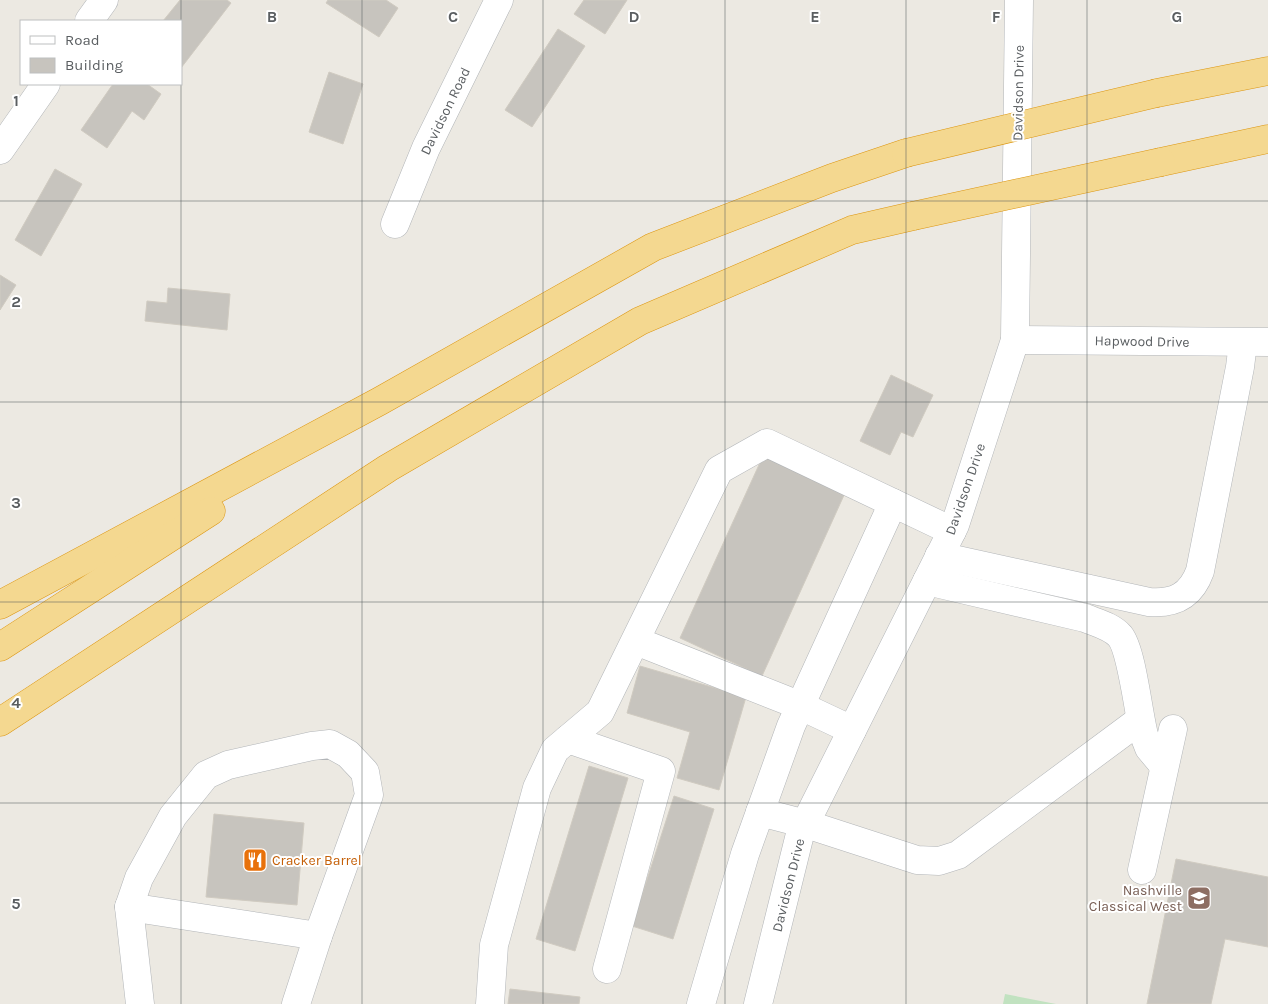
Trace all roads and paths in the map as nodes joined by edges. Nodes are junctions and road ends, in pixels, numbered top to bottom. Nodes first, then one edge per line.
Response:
1 (104, 0) edge
2 (499, 0) edge
3 (1019, 0) edge
4 (91, 20) edge
5 (1268, 71) edge
6 (45, 85) edge
7 (1268, 139) edge
8 (0, 150) edge
9 (394, 224) dead end
10 (1015, 340) junction
11 (1255, 342) edge
12 (380, 401) junction
13 (893, 503) junction
14 (952, 531) junction
15 (940, 556) junction
16 (927, 581) junction
17 (1172, 602) junction
18 (0, 605) edge
19 (1116, 632) junction
20 (636, 641) junction
21 (0, 647) edge
22 (801, 706) junction
23 (1140, 720) junction
24 (0, 722) edge
25 (852, 730) junction
26 (1173, 730) dead end
27 (568, 739) junction
28 (1164, 766) junction
29 (760, 812) junction
30 (806, 824) junction
31 (1142, 870) dead end
32 (129, 907) junction
33 (318, 936) junction
34 (607, 969) dead end
35 (140, 1004) edge
36 (296, 1004) edge
37 (490, 1004) edge
38 (701, 1004) edge
39 (758, 1004) edge

1 - 4 street
2 - 9 street, Davidson Road
3 - 10 street, Davidson Drive
5 - 12 highway, bridge
6 - 8 street
7 - 24 highway, bridge
10 - 11 street, Hapwood Drive
10 - 14 street, Davidson Drive
11 - 17 street
12 - 18 highway
12 - 21 highway
13 - 14 street
13 - 20 street
13 - 22 street
14 - 15 street, Davidson Drive
15 - 16 street, Davidson Drive
15 - 17 street
16 - 19 street
16 - 25 street, Davidson Drive
17 - 19 street
19 - 23 street
20 - 22 street
20 - 27 street
22 - 25 street
22 - 29 street
23 - 28 street
23 - 30 street
25 - 30 street, Davidson Drive
26 - 28 street
27 - 34 street
27 - 37 street
28 - 31 street
29 - 30 street
29 - 38 street
30 - 39 street, Davidson Drive
32 - 33 street
32 - 33 street
32 - 35 street
33 - 36 street

